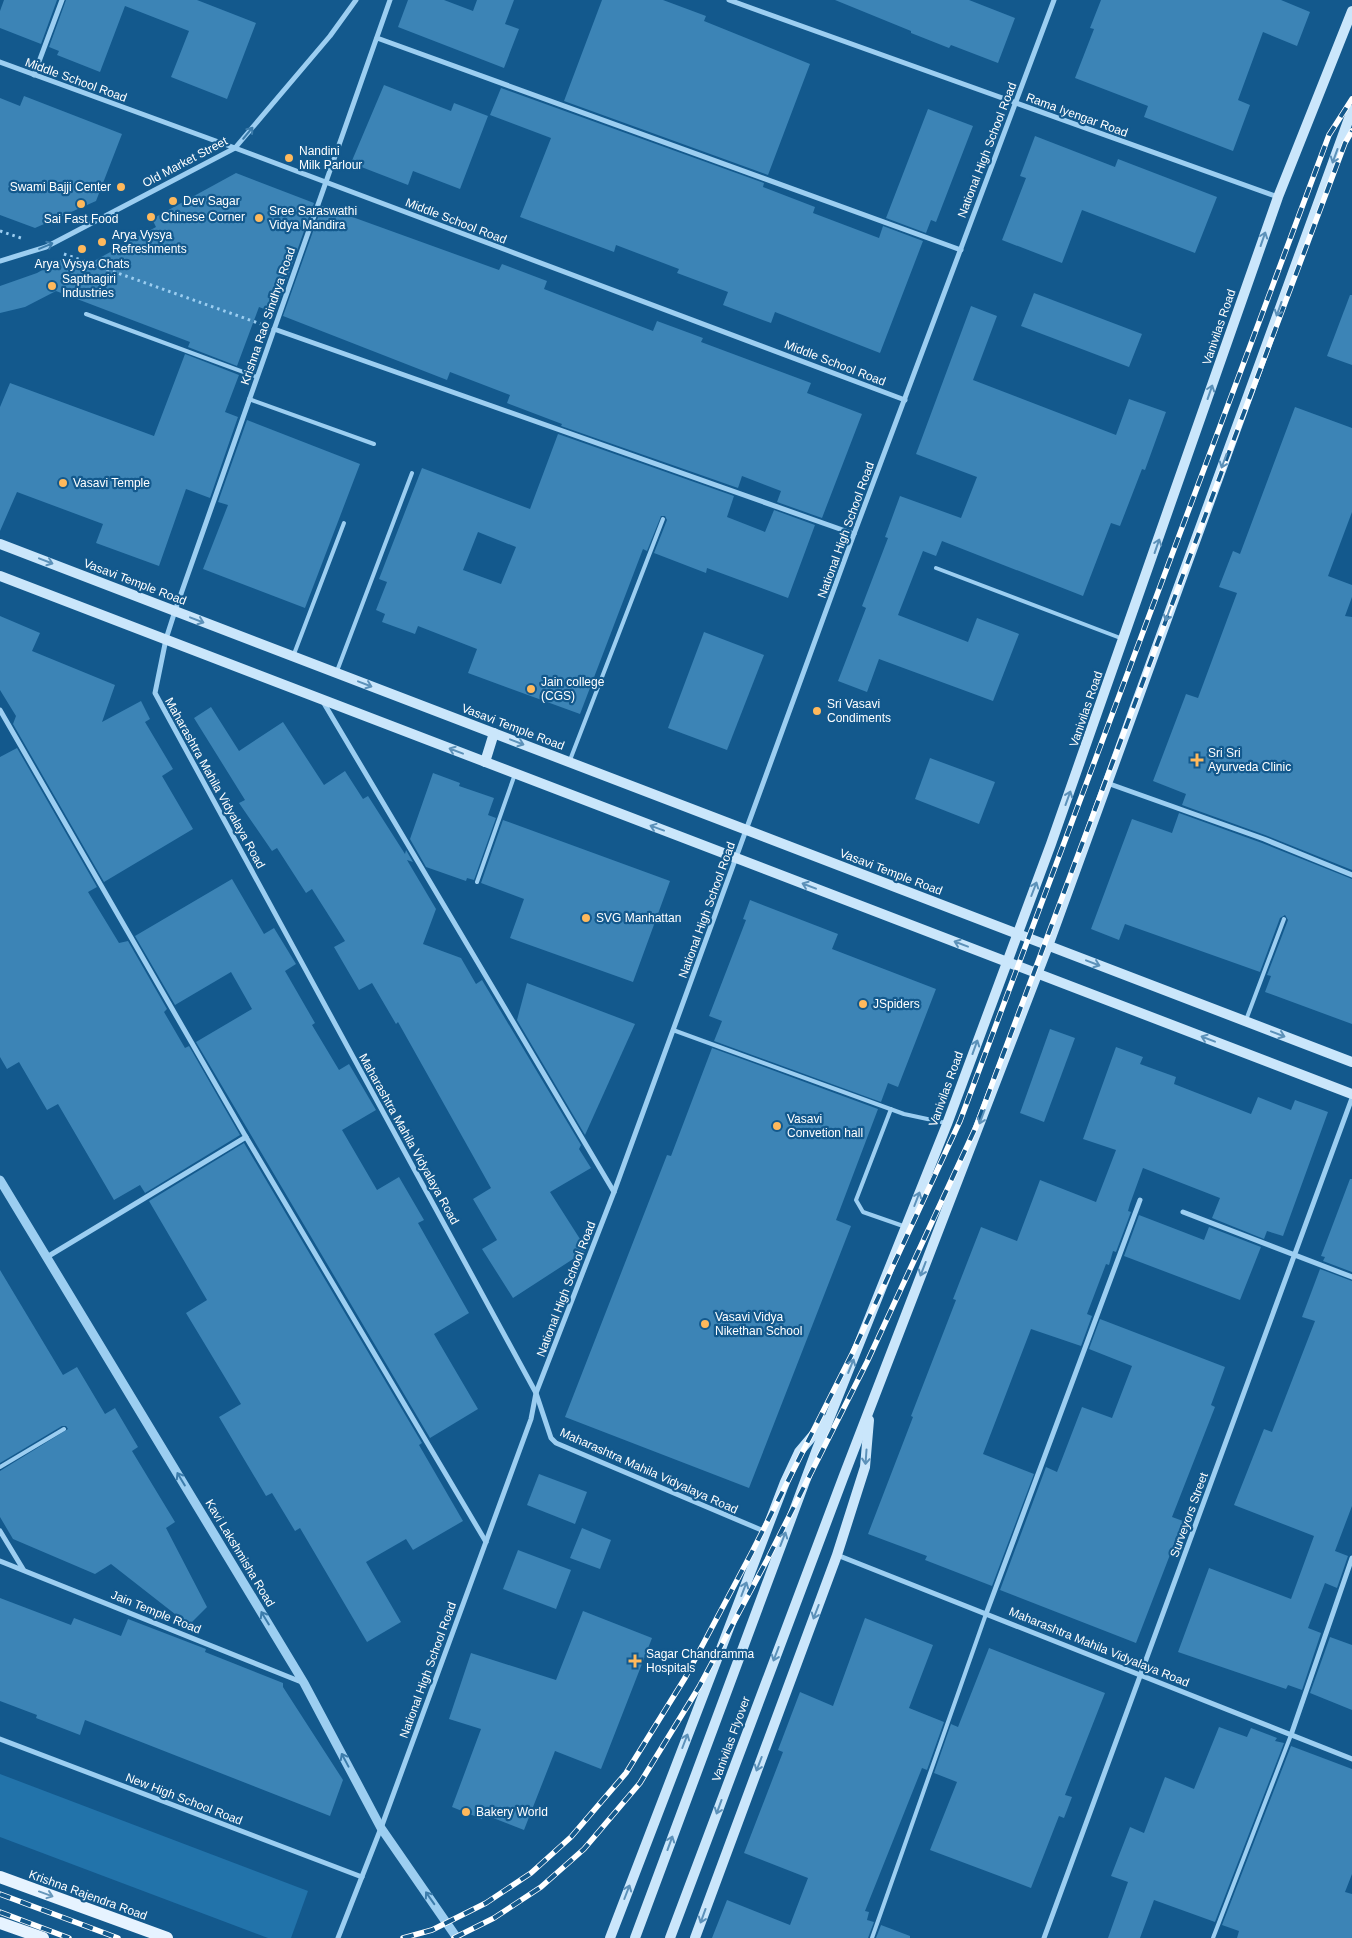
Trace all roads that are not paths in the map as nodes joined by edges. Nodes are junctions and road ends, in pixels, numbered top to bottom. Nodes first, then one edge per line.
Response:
1 (62, 0) edge
2 (356, 0) edge
3 (390, 0) edge
4 (729, 0) edge
5 (1054, 0) edge
6 (1352, 11) edge
7 (377, 38) junction
8 (0, 62) edge
9 (34, 75) junction
10 (1016, 103) junction
11 (1352, 110) edge
12 (235, 148) junction
13 (326, 182) junction
14 (1278, 198) junction
15 (961, 250) junction
16 (0, 261) edge
17 (86, 314) dead end
18 (274, 328) junction
19 (257, 377) junction
20 (249, 398) junction
21 (904, 400) junction
22 (374, 444) dead end
23 (412, 473) dead end
24 (663, 520) dead end
25 (344, 523) dead end
26 (854, 534) junction
27 (0, 544) edge
28 (936, 568) dead end
29 (0, 576) edge
30 (175, 611) junction
31 (166, 640) junction
32 (1124, 640) junction
33 (294, 656) junction
34 (336, 673) junction
35 (322, 699) junction
36 (0, 710) edge
37 (494, 733) junction
38 (485, 762) junction
39 (569, 762) junction
40 (515, 774) junction
41 (1107, 783) junction
42 (747, 831) junction
43 (737, 858) junction
44 (1352, 875) edge
45 (477, 882) dead end
46 (1284, 919) dead end
47 (1017, 934) junction
48 (1048, 946) junction
49 (1006, 962) junction
50 (1037, 973) junction
51 (1246, 1022) junction
52 (674, 1030) junction
53 (1352, 1062) edge
54 (1352, 1096) edge
55 (891, 1109) junction
56 (947, 1124) junction
57 (246, 1137) junction
58 (0, 1180) edge
59 (614, 1192) junction
60 (1140, 1200) dead end
61 (1183, 1212) dead end
62 (906, 1227) junction
63 (1295, 1255) junction
64 (47, 1257) junction
65 (1352, 1277) edge
66 (536, 1392) junction
67 (869, 1409) junction
68 (834, 1412) junction
69 (64, 1429) dead end
70 (0, 1467) edge
71 (0, 1531) edge
72 (766, 1532) junction
73 (486, 1542) junction
74 (838, 1555) junction
75 (1352, 1558) edge
76 (0, 1561) edge
77 (23, 1570) junction
78 (986, 1614) junction
79 (1141, 1674) junction
80 (304, 1683) junction
81 (1290, 1735) junction
82 (0, 1739) edge
83 (1352, 1759) edge
84 (381, 1828) junction
85 (0, 1877) edge
86 (362, 1877) junction
87 (0, 1923) edge
88 (44, 1938) edge
89 (168, 1938) edge
90 (338, 1938) edge
91 (457, 1938) edge
92 (610, 1938) edge
93 (635, 1938) edge
94 (670, 1938) edge
95 (695, 1938) edge
96 (872, 1938) edge
97 (1044, 1938) edge
98 (1213, 1938) edge

1 - 9 street
12 -> 2 street, Old Market Street
3 - 7 street, Krishna Rao Sindhya Road
4 - 10 street, Rama Iyengar Road
5 - 10 street, National High School Road
6 - 14 main road, Vanivilas Road
7 - 13 street, Krishna Rao Sindhya Road
7 - 15 street
8 - 9 street, Middle School Road
9 - 12 street, Middle School Road
10 - 14 street, Rama Iyengar Road
10 - 15 street, National High School Road
11 -> 41 main road
12 - 13 street, Middle School Road
16 -> 12 street, Old Market Street
13 - 18 street, Krishna Rao Sindhya Road
13 - 21 street, Middle School Road
32 -> 14 main road, Vanivilas Road
15 - 21 street, National High School Road
17 - 19 lane
18 - 19 street, Krishna Rao Sindhya Road
18 - 26 street
19 - 20 street, Krishna Rao Sindhya Road
20 - 22 lane
20 - 30 street, Krishna Rao Sindhya Road
21 - 26 street, National High School Road
23 - 34 lane
24 - 39 lane
25 - 33 lane
26 - 42 street, National High School Road
27 -> 30 main road, Vasavi Temple Road
28 - 32 lane
29 - 31 main road
30 - 31 street, Krishna Rao Sindhya Road
30 -> 33 main road, Vasavi Temple Road
31 - 35 main road
31 - 66 street, Maharashtra Mahila Vidyalaya Road
47 -> 32 main road, Vanivilas Road
33 - 34 main road, Vasavi Temple Road
34 -> 37 main road, Vasavi Temple Road
38 -> 35 main road
35 - 59 street
36 - 57 street
37 - 38 main road
37 -> 39 main road, Vasavi Temple Road
38 - 40 main road
39 - 42 main road, Vasavi Temple Road
43 -> 40 main road
40 - 45 lane
41 - 44 street
41 - 48 main road
42 - 43 street, National High School Road
42 - 47 main road, Vasavi Temple Road
49 -> 43 main road
43 - 52 street, National High School Road
46 - 51 lane
47 - 48 main road, Vasavi Temple Road
47 - 49 main road, Vanivilas Road
48 - 50 main road
48 -> 51 main road, Vasavi Temple Road
49 - 50 main road
56 -> 49 main road, Vanivilas Road
54 -> 50 main road
50 -> 67 main road
51 -> 53 main road, Vasavi Temple Road
52 - 55 lane
52 - 59 street, National High School Road
54 - 63 street, Surveyors Street
55 - 56 lane
55 - 62 lane
62 -> 56 main road, Vanivilas Road
57 - 64 street
57 - 73 street
58 - 64 street, Kavi Lakshmisha Road
59 - 66 street, National High School Road
60 - 78 street
61 - 63 street
68 -> 62 main road, Vanivilas Road
63 - 65 street
63 - 79 street, Surveyors Street
80 -> 64 street, Kavi Lakshmisha Road
66 - 72 street, Maharashtra Mahila Vidyalaya Road
66 - 73 street, National High School Road
67 -> 74 main road
67 -> 94 main road, Vanivilas Flyover
68 - 72 main road
93 -> 68 main road, Vanivilas Flyover
69 - 70 lane
71 - 77 street
92 -> 72 main road
73 - 84 street, National High School Road
74 - 78 street, Maharashtra Mahila Vidyalaya Road
74 -> 95 main road
75 - 81 street
76 - 77 street, Jain Temple Road
77 - 80 street, Jain Temple Road
78 - 79 street, Maharashtra Mahila Vidyalaya Road
78 - 96 lane
79 - 81 street, Maharashtra Mahila Vidyalaya Road
79 - 97 street, Surveyors Street
84 -> 80 street, Kavi Lakshmisha Road
81 - 83 street, Maharashtra Mahila Vidyalaya Road
81 - 98 lane
82 - 86 street, New High School Road
84 - 86 street
91 -> 84 street, Kavi Lakshmisha Road
85 -> 89 main road, Krishna Rajendra Road
86 - 90 street
87 - 88 main road

